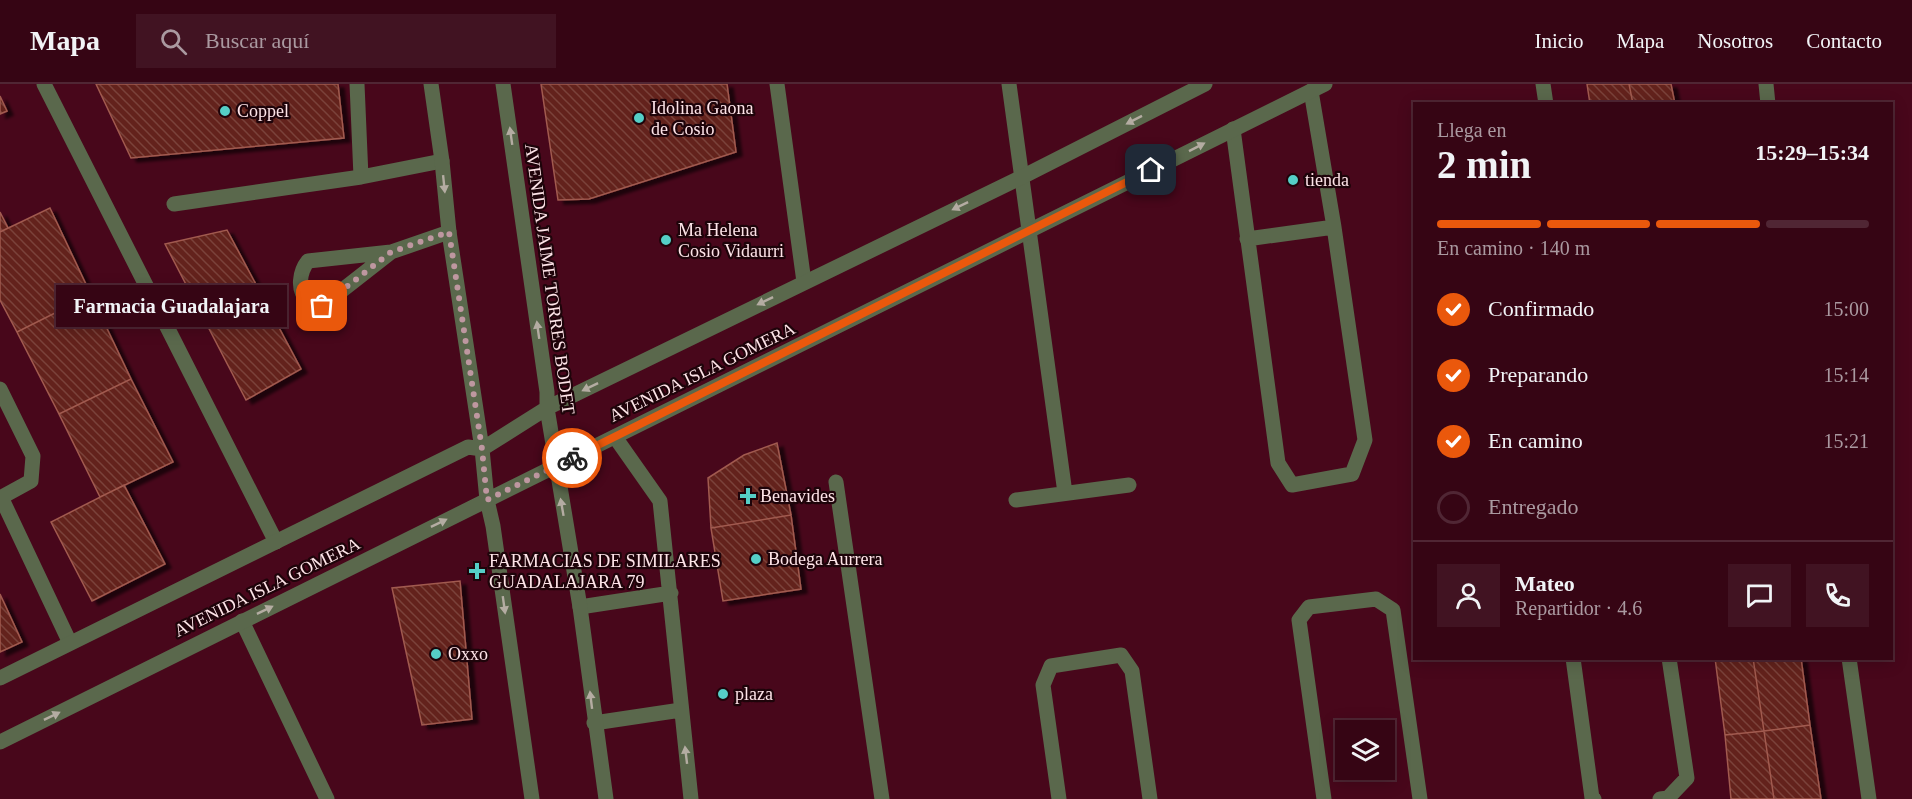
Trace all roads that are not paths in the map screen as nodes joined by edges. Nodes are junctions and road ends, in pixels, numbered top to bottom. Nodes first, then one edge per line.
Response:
1 (44, 84) edge
2 (357, 84) edge
3 (431, 84) edge
4 (503, 84) edge
5 (777, 84) edge
6 (1009, 84) edge
7 (1205, 84) edge
8 (1543, 84) edge
9 (1766, 84) edge
10 (1318, 87) edge
11 (1546, 102) edge
12 (1768, 102) edge
13 (1233, 129) junction
14 (442, 160) junction
15 (362, 177) junction
16 (1022, 177) junction
17 (174, 204) dead end
18 (1335, 227) junction
19 (449, 232) junction
20 (1029, 232) junction
21 (1246, 239) junction
22 (391, 252) junction
23 (804, 282) junction
24 (0, 389) edge
25 (547, 408) junction
26 (615, 436) junction
27 (482, 449) junction
28 (555, 466) junction
29 (837, 482) dead end
30 (1129, 485) dead end
31 (1065, 493) junction
32 (1, 497) edge
33 (487, 500) junction
34 (1016, 500) dead end
35 (276, 542) junction
36 (671, 593) junction
37 (580, 608) junction
38 (242, 621) junction
39 (70, 643) junction
40 (1573, 660) edge
41 (1670, 660) edge
42 (1849, 660) edge
43 (0, 678) edge
44 (681, 710) junction
45 (594, 723) junction
46 (0, 741) edge
47 (327, 799) edge
48 (532, 799) edge
49 (606, 799) edge
50 (691, 799) edge
51 (882, 799) edge
52 (1059, 799) edge
53 (1150, 799) edge
54 (1324, 799) edge
55 (1420, 799) edge
56 (1594, 799) edge
57 (1660, 799) edge
58 (1869, 799) edge

1 - 35 street
2 - 15 street
3 - 14 street
25 -> 4 street, AVENIDA JAIME TORRES BODET
5 - 23 street
6 - 16 street
7 -> 16 street, AVENIDA ISLA GOMERA
8 - 11 street
9 - 12 street
10 - 13 street, AVENIDA ISLA GOMERA
10 - 18 street
20 -> 13 street, AVENIDA ISLA GOMERA
13 - 21 street
14 - 15 street
14 -> 19 street
15 - 17 street
16 - 20 street
16 -> 23 street, AVENIDA ISLA GOMERA
18 - 21 street
18 - 21 street
19 - 22 street
19 - 27 street
20 - 26 street, AVENIDA ISLA GOMERA
20 - 31 street
22 - 22 street
23 -> 25 street, AVENIDA ISLA GOMERA
24 - 32 street
25 - 27 street, AVENIDA ISLA GOMERA
25 - 28 street, AVENIDA JAIME TORRES BODET
26 - 28 street, AVENIDA ISLA GOMERA
26 - 36 street
27 - 33 street
27 - 35 street, AVENIDA ISLA GOMERA
28 - 33 street, AVENIDA ISLA GOMERA
37 -> 28 street, AVENIDA JAIME TORRES BODET
29 - 51 street
30 - 31 street
31 - 34 street
32 - 39 street
38 -> 33 street, AVENIDA ISLA GOMERA
33 -> 48 street
35 - 39 street, AVENIDA ISLA GOMERA
36 - 37 street
36 - 44 street
45 -> 37 street, AVENIDA JAIME TORRES BODET
46 -> 38 street, AVENIDA ISLA GOMERA
38 - 47 street
39 - 43 street, AVENIDA ISLA GOMERA
40 - 56 street
41 - 57 street
42 - 58 street
44 - 45 street
50 -> 44 street
45 - 49 street, AVENIDA JAIME TORRES BODET
52 - 53 street
54 - 55 street

